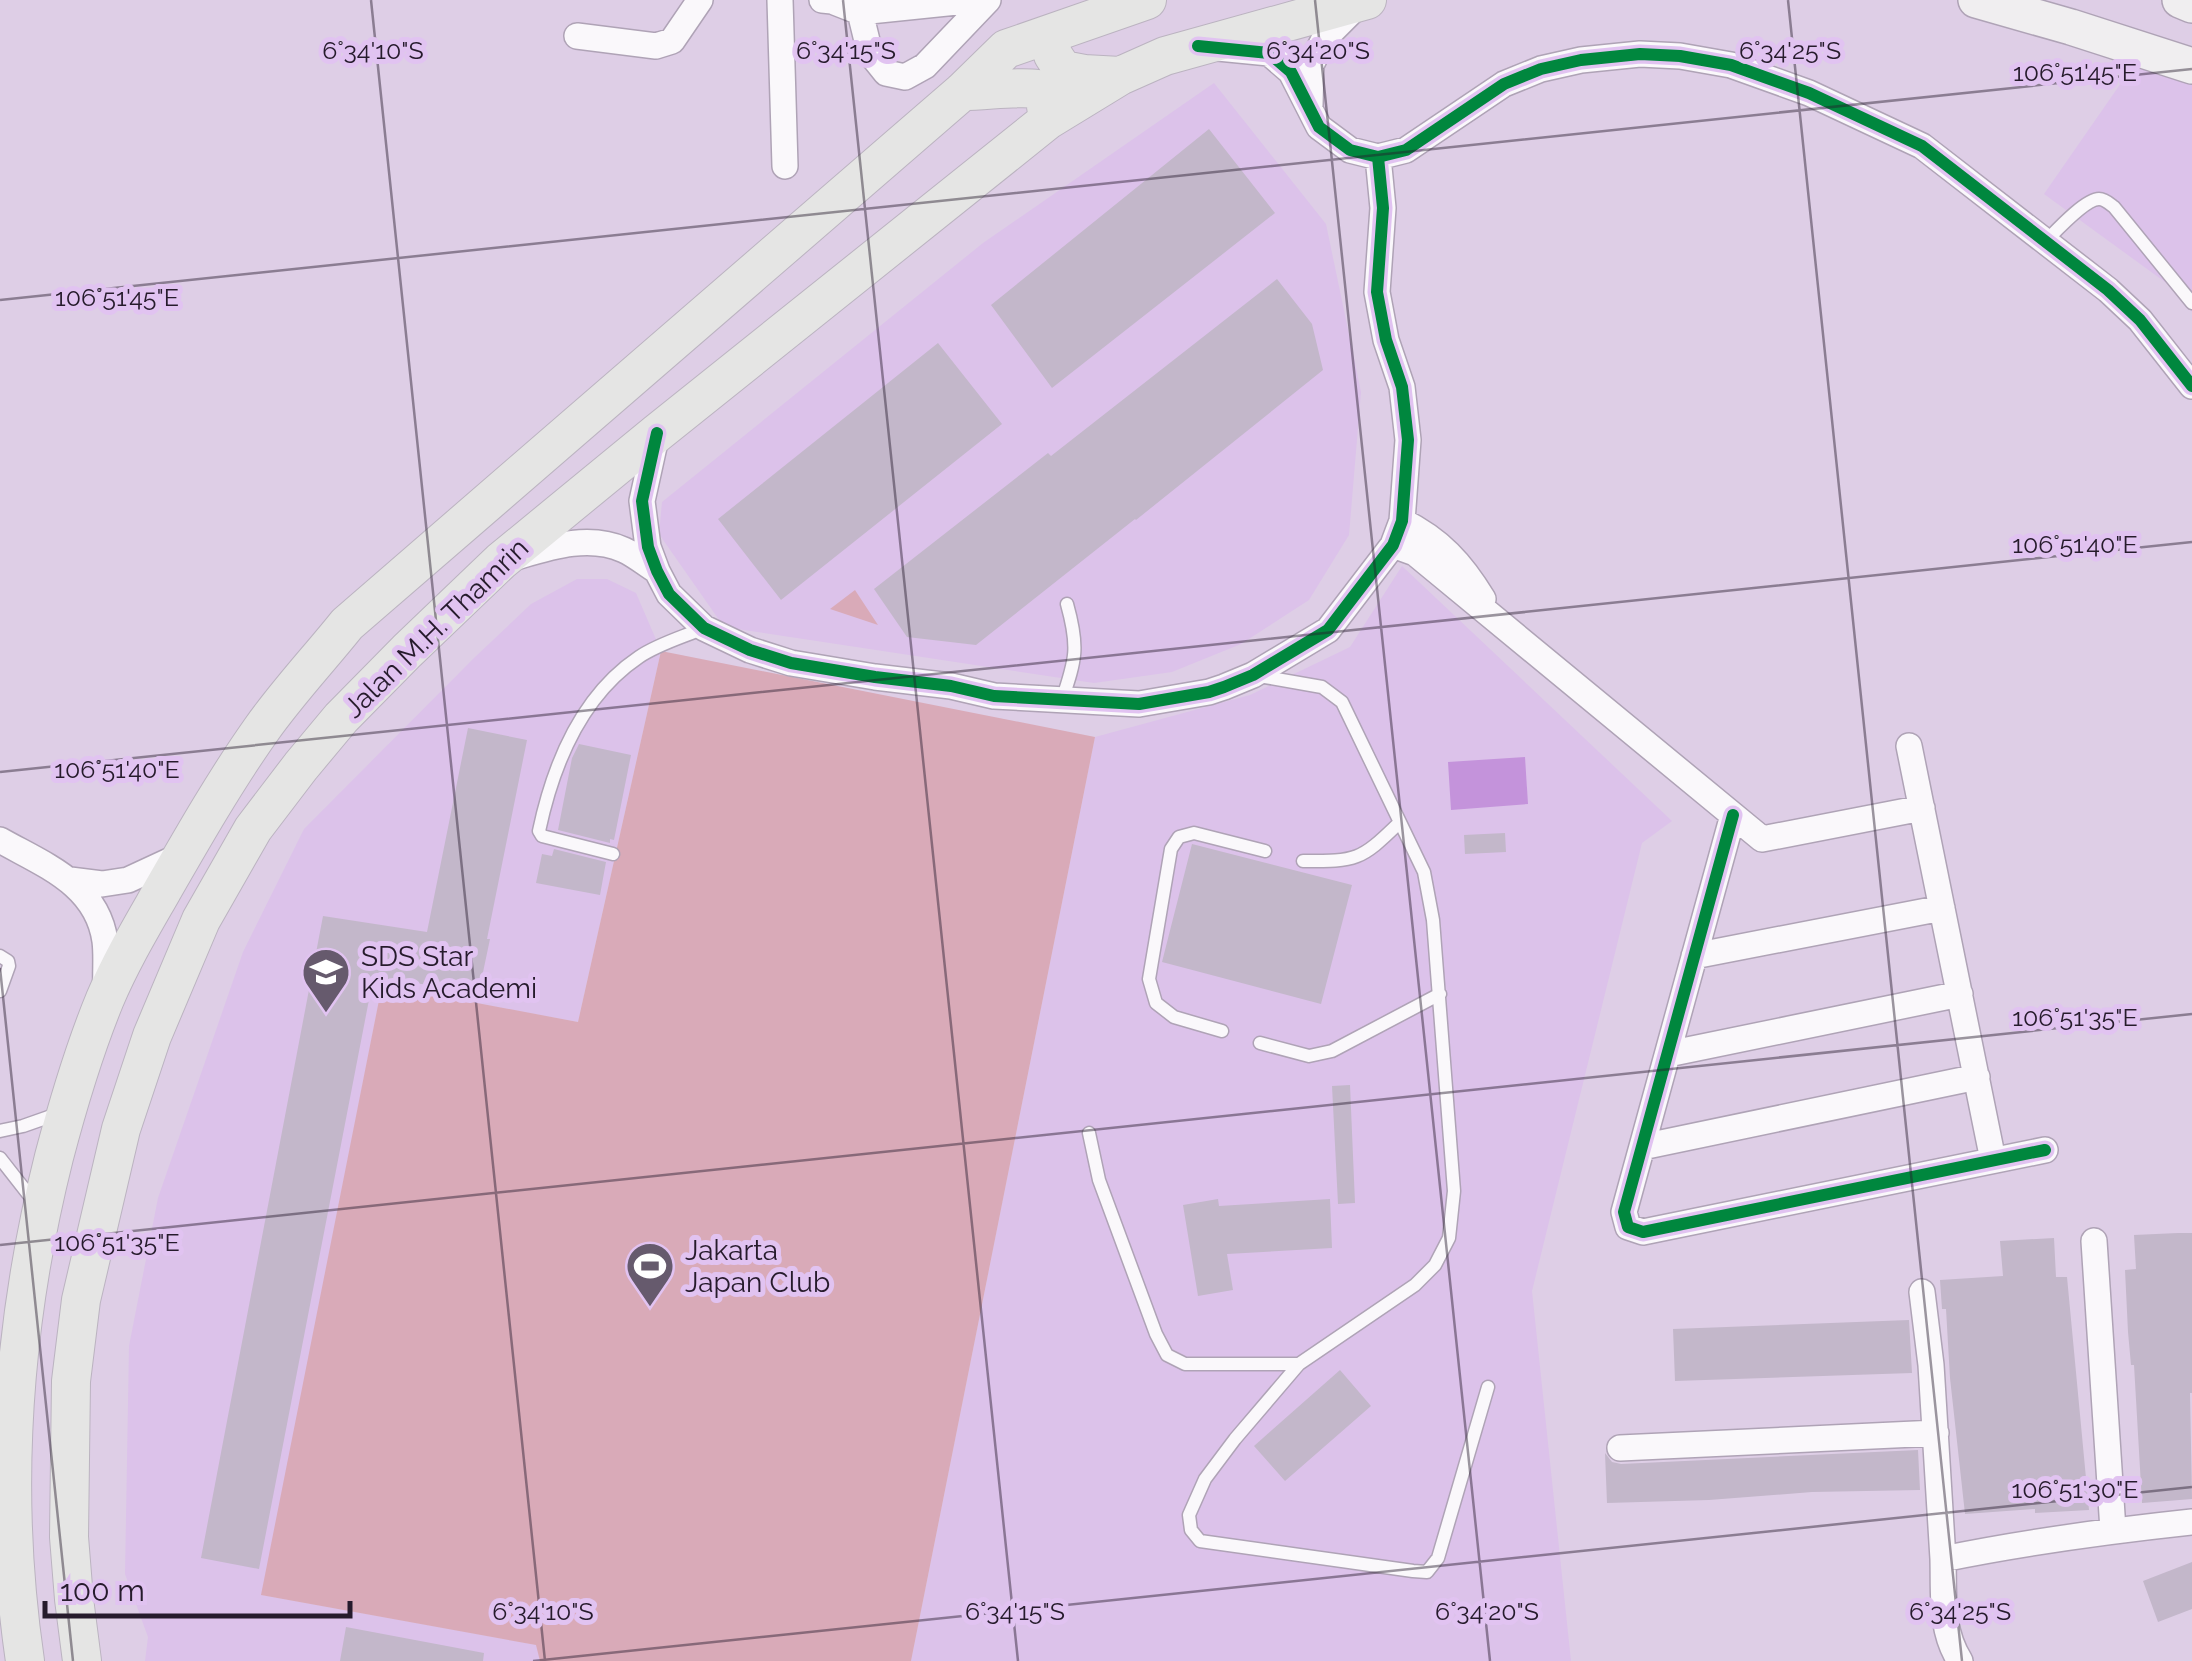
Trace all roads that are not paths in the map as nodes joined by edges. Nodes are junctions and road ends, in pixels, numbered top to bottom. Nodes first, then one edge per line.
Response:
1 (700, 0) edge
2 (780, 0) edge
3 (822, 0) edge
4 (976, 0) edge
5 (988, 0) edge
6 (1074, 0) edge
7 (1146, 0) edge
8 (1368, 0) edge
9 (1976, 0) edge
10 (2180, 0) edge
11 (2192, 5) edge
12 (860, 12) junction
13 (577, 36) dead end
14 (1049, 36) junction
15 (1198, 46) junction
16 (1006, 49) junction
17 (2192, 66) edge
18 (1120, 76) junction
19 (963, 91) junction
20 (1310, 105) junction
21 (1048, 120) junction
22 (1378, 157) junction
23 (784, 166) dead end
24 (2045, 242) junction
25 (2192, 303) edge
26 (2192, 386) edge
27 (657, 433) junction
28 (1398, 533) junction
29 (501, 561) junction
30 (657, 571) junction
31 (1067, 604) dead end
32 (704, 628) junction
33 (1253, 675) junction
34 (1062, 700) junction
35 (1909, 746) dead end
36 (214, 803) junction
37 (1922, 808) junction
38 (1733, 815) junction
39 (1399, 823) junction
40 (253, 829) junction
41 (0, 840) edge
42 (1265, 851) dead end
43 (613, 854) dead end
44 (182, 856) junction
45 (1303, 861) dead end
46 (70, 880) junction
47 (1942, 908) junction
48 (0, 956) edge
49 (1694, 956) junction
50 (0, 991) edge
51 (1440, 994) junction
52 (1960, 994) junction
53 (106, 997) junction
54 (1222, 1031) dead end
55 (1260, 1043) dead end
56 (1668, 1054) junction
57 (1976, 1078) junction
58 (66, 1111) junction
59 (0, 1131) edge
60 (1089, 1133) dead end
61 (1642, 1147) junction
62 (2045, 1150) dead end
63 (0, 1158) edge
64 (1994, 1160) junction
65 (41, 1210) junction
66 (2094, 1241) dead end
67 (26, 1290) junction
68 (1922, 1292) dead end
69 (0, 1325) edge
70 (1299, 1364) junction
71 (15, 1380) junction
72 (72, 1381) junction
73 (1488, 1386) dead end
74 (1936, 1434) junction
75 (70, 1438) junction
76 (10, 1447) junction
77 (1620, 1448) dead end
78 (2192, 1522) edge
79 (2113, 1530) junction
80 (6, 1552) edge
81 (1944, 1559) junction
82 (25, 1661) edge
83 (82, 1661) edge
84 (1960, 1661) edge

1 - 13 street
2 - 23 street
3 - 12 street
4 - 12 street
5 - 12 street
6 - 16 main road
7 - 14 main road, Jalan M.H. Thamrin
8 - 15 main road, Jalan M.H. Thamrin
8 - 20 street
9 - 17 main road
10 - 11 main road
14 - 16 main road, Jalan M.H. Thamrin
14 - 18 main road
15 - 18 main road, Jalan M.H. Thamrin
15 - 20 street
16 - 19 main road, Jalan M.H. Thamrin
18 - 21 main road, Jalan M.H. Thamrin
19 - 21 main road
19 - 36 main road, Jalan M.H. Thamrin
20 - 22 street
21 - 27 main road, Jalan M.H. Thamrin
22 - 24 street
22 - 28 street
24 - 25 lane
24 - 26 street
27 - 29 main road, Jalan M.H. Thamrin
27 - 30 street
28 - 33 street
28 - 38 street
29 - 30 street
29 - 40 main road, Jalan M.H. Thamrin
30 - 32 street
31 - 34 lane
32 - 34 street
32 - 43 lane
33 - 34 street
33 - 39 lane
35 - 37 street
36 - 40 main road
36 - 44 main road, Jalan M.H. Thamrin
37 - 38 street
37 - 47 street
38 - 49 street
39 - 45 lane
39 - 51 lane
40 - 72 main road, Jalan M.H. Thamrin
41 - 46 street
42 - 54 lane
44 - 46 street
44 - 53 main road, Jalan M.H. Thamrin
46 - 53 street
47 - 49 street
47 - 52 street
48 - 50 lane
49 - 56 street
51 - 55 lane
51 - 70 lane
52 - 56 street
52 - 57 street
53 - 58 main road, Jalan M.H. Thamrin
56 - 61 street
57 - 61 street
57 - 64 street
58 - 59 lane
58 - 65 main road, Jalan M.H. Thamrin
60 - 70 lane
61 - 64 street
62 - 64 street
63 - 65 lane
65 - 67 main road, Jalan M.H. Thamrin
66 - 79 street
67 - 69 street
67 - 71 main road, Jalan M.H. Thamrin
68 - 74 street
70 - 73 lane
71 - 72 main road
71 - 76 main road, Jalan M.H. Thamrin
72 - 75 main road, Jalan M.H. Thamrin
74 - 77 street
74 - 81 street
75 - 76 main road
75 - 83 main road, Jalan M.H. Thamrin
76 - 80 main road, Jalan M.H. Thamrin
78 - 79 street
79 - 81 street
80 - 82 main road, Jalan M.H. Thamrin
81 - 84 street

